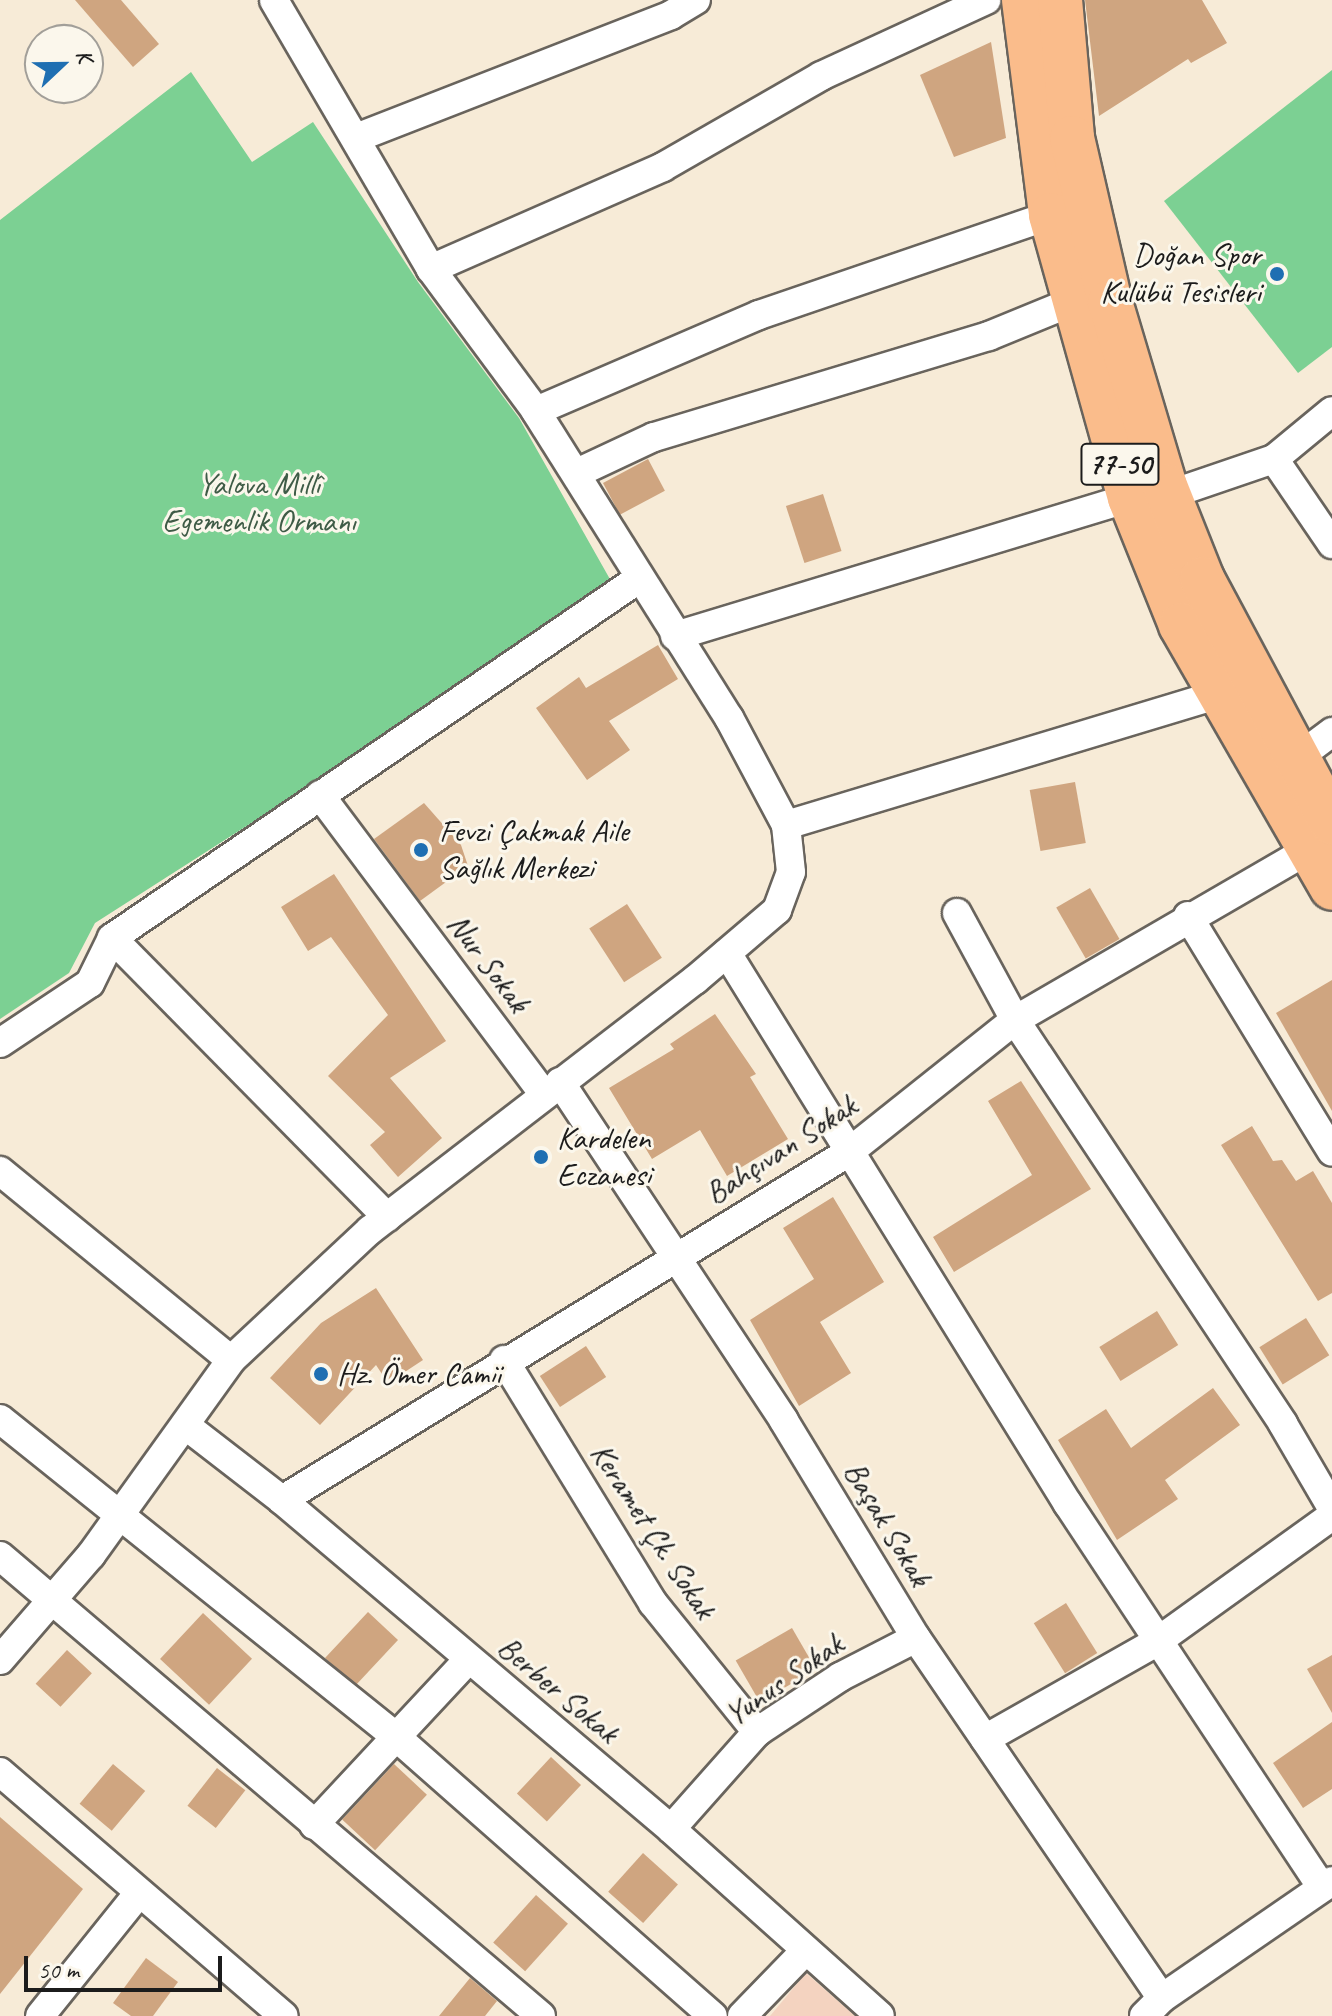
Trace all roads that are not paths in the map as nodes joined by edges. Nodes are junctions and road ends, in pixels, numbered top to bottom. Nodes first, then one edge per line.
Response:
1 (696, 0) edge
2 (986, 0) edge
3 (1024, 0) edge
4 (1060, 0) edge
5 (283, 3) edge
6 (356, 138) junction
7 (1051, 215) junction
8 (431, 269) junction
9 (1072, 302) junction
10 (536, 411) junction
11 (1332, 411) edge
12 (1274, 459) junction
13 (577, 473) junction
14 (1147, 492) junction
15 (1332, 544) edge
16 (637, 580) junction
17 (675, 636) junction
18 (1217, 695) junction
19 (1332, 732) edge
20 (1296, 759) junction
21 (320, 795) junction
22 (786, 825) junction
23 (1321, 835) edge
24 (1332, 888) edge
25 (957, 913) dead end
26 (1188, 916) junction
27 (112, 938) junction
28 (727, 953) junction
29 (1015, 1020) junction
30 (0, 1043) edge
31 (552, 1088) junction
32 (849, 1152) junction
33 (1332, 1152) edge
34 (0, 1171) edge
35 (387, 1217) junction
36 (674, 1258) junction
37 (231, 1360) junction
38 (504, 1360) junction
39 (0, 1419) edge
40 (185, 1425) junction
41 (282, 1500) junction
42 (1332, 1508) edge
43 (1332, 1516) edge
44 (119, 1517) junction
45 (0, 1556) edge
46 (53, 1599) junction
47 (916, 1638) junction
48 (1158, 1641) junction
49 (469, 1659) junction
50 (0, 1660) edge
51 (757, 1732) junction
52 (394, 1735) junction
53 (985, 1739) junction
54 (0, 1772) edge
55 (314, 1825) junction
56 (671, 1829) junction
57 (1327, 1884) edge
58 (139, 1893) junction
59 (805, 1951) junction
60 (1153, 2007) edge
61 (40, 2016) edge
62 (284, 2016) edge
63 (541, 2016) edge
64 (713, 2016) edge
65 (742, 2016) edge
66 (880, 2016) edge

1 - 6 street
2 - 8 street
3 - 7 main road, 77-50
4 - 14 main road, 77-50
5 - 6 street
6 - 8 street
7 - 9 main road, 77-50
7 - 10 street
8 - 10 street
9 - 13 street
9 - 14 main road, 77-50
10 - 13 street
11 - 12 street
12 - 14 street
12 - 15 street
13 - 16 street
14 - 17 street
14 - 18 main road, 77-50
14 - 20 main road, 77-50
16 - 17 street
16 - 21 street
17 - 22 street
18 - 22 street
18 - 23 main road, 77-50
19 - 20 street
20 - 23 main road, 77-50
21 - 27 street
21 - 31 street, Nur Sokak
22 - 28 street
23 - 24 main road, 77-50
23 - 26 street, Bahçıvan Sokak
25 - 29 street
26 - 29 street, Bahçıvan Sokak
26 - 33 street
27 - 30 street
27 - 35 street
28 - 31 street
28 - 32 street
29 - 32 street, Bahçıvan Sokak
29 - 42 street
31 - 35 street
31 - 36 street, Başak Sokak
32 - 36 street, Bahçıvan Sokak
32 - 48 street
34 - 37 street
35 - 37 street
36 - 38 street, Bahçıvan Sokak
36 - 47 street, Başak Sokak
37 - 40 street
38 - 41 street, Bahçıvan Sokak
38 - 51 street, Keramet Çk. Sokak
39 - 44 street
40 - 41 street, Berber Sokak
40 - 44 street
41 - 49 street, Berber Sokak
43 - 48 street
44 - 46 street
44 - 52 street
45 - 46 street
46 - 50 street
46 - 55 street
47 - 51 street, Yunus Sokak
47 - 53 street, Başak Sokak
48 - 53 street
48 - 57 street
49 - 52 street
49 - 56 street, Berber Sokak
51 - 56 street, Yunus Sokak
52 - 55 street
52 - 64 street
53 - 60 street, Başak Sokak
54 - 58 street
55 - 63 street
56 - 59 street, Berber Sokak
57 - 60 street
58 - 61 street
58 - 62 street
59 - 65 street
59 - 66 street, Berber Sokak

